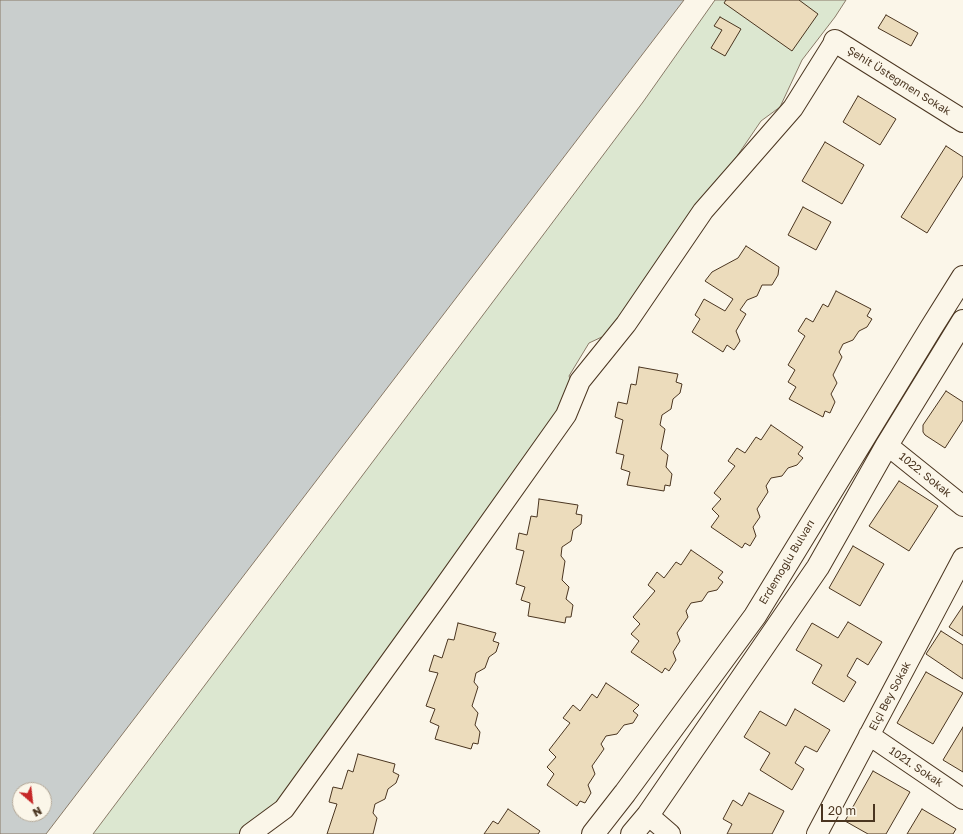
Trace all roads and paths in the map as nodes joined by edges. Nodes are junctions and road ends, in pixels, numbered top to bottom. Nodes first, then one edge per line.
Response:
1 (835, 41) joint
2 (963, 122) edge
3 (963, 277) edge
4 (963, 321) edge
5 (887, 445) junction
6 (963, 506) edge
7 (963, 558) edge
8 (869, 735) junction
9 (963, 799) edge
10 (648, 815) junction
11 (250, 834) edge
12 (593, 834) edge
13 (632, 834) edge
14 (670, 834) edge
15 (816, 834) edge

1 - 2 main road, Şehit Üsteğmen Sokak
1 - 11 street
3 - 12 main road, Erdemoğlu Bulvarı
4 - 5 main road
5 - 6 street, 1022. Sokak
5 - 10 main road
7 - 8 street, Elçi Bey Sokak
8 - 9 street, 1021. Sokak
8 - 15 street, Elçi Bey Sokak
10 - 13 main road
10 - 14 street

